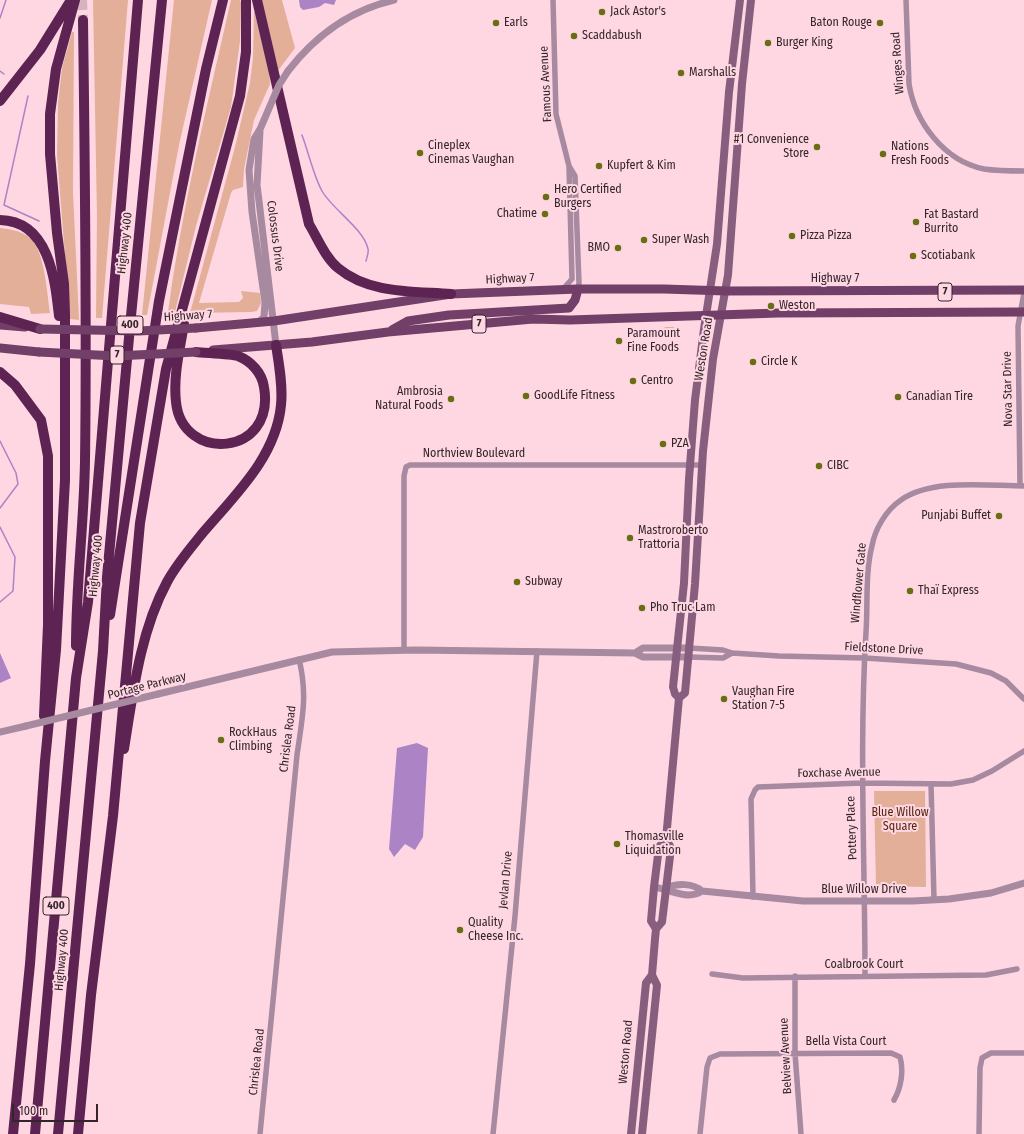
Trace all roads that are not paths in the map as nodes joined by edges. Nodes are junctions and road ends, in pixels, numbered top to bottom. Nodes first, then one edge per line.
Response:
1 (71, 0) edge
2 (75, 0) edge
3 (138, 0) edge
4 (162, 0) edge
5 (223, 0) edge
6 (246, 0) edge
7 (257, 0) edge
8 (394, 0) edge
9 (553, 0) edge
10 (740, 0) edge
11 (752, 0) edge
12 (906, 0) edge
13 (84, 20) tunnel mouth
14 (0, 101) edge
15 (569, 166) junction
16 (1024, 171) edge
17 (0, 220) edge
18 (563, 289) junction
19 (578, 289) junction
20 (710, 290) junction
21 (726, 291) junction
22 (1024, 292) edge
23 (451, 294) junction
24 (184, 300) junction
25 (269, 301) junction
26 (1022, 312) edge
27 (721, 314) junction
28 (706, 315) junction
29 (0, 317) edge
30 (274, 321) junction
31 (259, 322) junction
32 (0, 324) edge
33 (40, 329) junction
34 (388, 332) junction
35 (276, 345) junction
36 (0, 348) edge
37 (66, 351) junction
38 (196, 352) junction
39 (0, 372) edge
40 (690, 465) junction
41 (702, 465) junction
42 (1022, 486) edge
43 (677, 648) junction
44 (689, 648) junction
45 (404, 650) junction
46 (103, 651) junction
47 (537, 651) junction
48 (635, 653) junction
49 (732, 653) junction
50 (676, 657) junction
51 (689, 657) junction
52 (865, 658) junction
53 (299, 659) junction
54 (76, 678) junction
55 (678, 698) junction
56 (1024, 699) edge
57 (0, 732) edge
58 (1024, 751) edge
59 (45, 761) junction
60 (862, 783) junction
61 (931, 784) junction
62 (112, 816) junction
63 (666, 839) junction
64 (1024, 883) edge
65 (654, 887) junction
66 (666, 888) junction
67 (753, 897) junction
68 (865, 900) junction
69 (934, 900) junction
70 (656, 928) junction
71 (1017, 969) dead end
72 (712, 974) dead end
73 (652, 975) junction
74 (795, 976) junction
75 (865, 976) junction
76 (795, 1053) junction
77 (1024, 1053) edge
78 (894, 1100) dead end
79 (13, 1134) edge
80 (35, 1134) edge
81 (58, 1134) edge
82 (78, 1134) edge
83 (260, 1134) edge
84 (493, 1134) edge
85 (631, 1134) edge
86 (642, 1134) edge
87 (700, 1134) edge
88 (801, 1134) edge
89 (979, 1134) edge

1 - 14 highway
2 - 37 highway
3 - 54 highway, Highway 400 / 400
4 - 46 highway, Highway 400 / 400
5 - 46 highway
6 - 24 highway
7 - 23 highway
8 - 25 street, Colossus Drive, bridge
9 - 15 street, Famous Avenue
10 - 20 main road, Weston Road
11 - 21 main road, Weston Road
12 - 16 street, Winges Road
13 - 54 highway
15 - 18 street, Famous Avenue
15 - 19 street, Famous Avenue
17 - 37 highway
18 - 19 main road, Highway 7 / 7
18 - 23 main road, Highway 7 / 7
19 - 20 main road, Highway 7 / 7
19 - 34 main road
20 - 21 main road, Highway 7 / 7
20 - 28 main road, Weston Road
21 - 22 main road, Highway 7 / 7
21 - 27 main road, Weston Road
22 - 26 street, Nova Star Drive
23 - 30 main road, Highway 7 / 7
24 - 38 highway
24 - 62 highway
25 - 30 street, Colossus Drive
25 - 31 street, Colossus Drive
26 - 27 main road, 7
26 - 42 street, Nova Star Drive
27 - 28 main road, 7
27 - 41 main road, Weston Road
28 - 34 main road, 7
28 - 40 main road, Weston Road
29 - 33 highway
30 - 31 main road, Highway 7 / 7
30 - 35 street, Colossus Drive
31 - 33 main road, Highway 7 / 7, bridge
32 - 33 main road, Highway 7 / 7
34 - 35 main road, 7
35 - 38 main road, 7
35 - 62 highway
36 - 38 main road, 7, bridge
37 - 59 highway
39 - 59 highway
40 - 41 street, Northview Boulevard
40 - 43 main road, Weston Road
40 - 45 street, Northview Boulevard
41 - 44 main road, Weston Road
42 - 52 street, Windflower Gate
43 - 44 street, Fieldstone Drive
43 - 48 street
43 - 50 main road, Weston Road
44 - 49 street, Fieldstone Drive
44 - 51 main road, Weston Road
45 - 47 street
45 - 53 street
46 - 81 highway, Highway 400 / 400
47 - 48 street
47 - 84 street, Jevlan Drive
48 - 50 street
49 - 51 street, Fieldstone Drive
49 - 52 street, Fieldstone Drive
50 - 51 street, Fieldstone Drive
50 - 55 main road, Weston Road
51 - 55 main road, Weston Road
52 - 56 street, Fieldstone Drive
52 - 60 street, Pottery Place
53 - 57 street, Portage Parkway, bridge
53 - 83 street, Chrislea Road
54 - 80 highway, Highway 400 / 400
55 - 63 main road, Weston Road
58 - 61 street, Foxchase Avenue
59 - 79 highway
60 - 61 street, Foxchase Avenue
60 - 67 street, Foxchase Avenue
60 - 68 street, Pottery Place
61 - 69 street
62 - 82 highway
63 - 65 main road, Weston Road
63 - 66 main road, Weston Road
64 - 69 street, Blue Willow Drive
65 - 66 street, Blue Willow Drive
65 - 70 main road, Weston Road
66 - 67 street, Blue Willow Drive
66 - 70 main road, Weston Road
67 - 68 street, Blue Willow Drive
68 - 69 street, Blue Willow Drive
68 - 75 street, Pottery Place
70 - 73 main road, Weston Road
71 - 75 street, Coalbrook Court
72 - 74 street, Coalbrook Court
73 - 85 main road, Weston Road
73 - 86 main road, Weston Road
74 - 75 street, Coalbrook Court
74 - 76 street, Belview Avenue
76 - 78 street, Bella Vista Court
76 - 87 street
76 - 88 street, Belview Avenue
77 - 89 street

